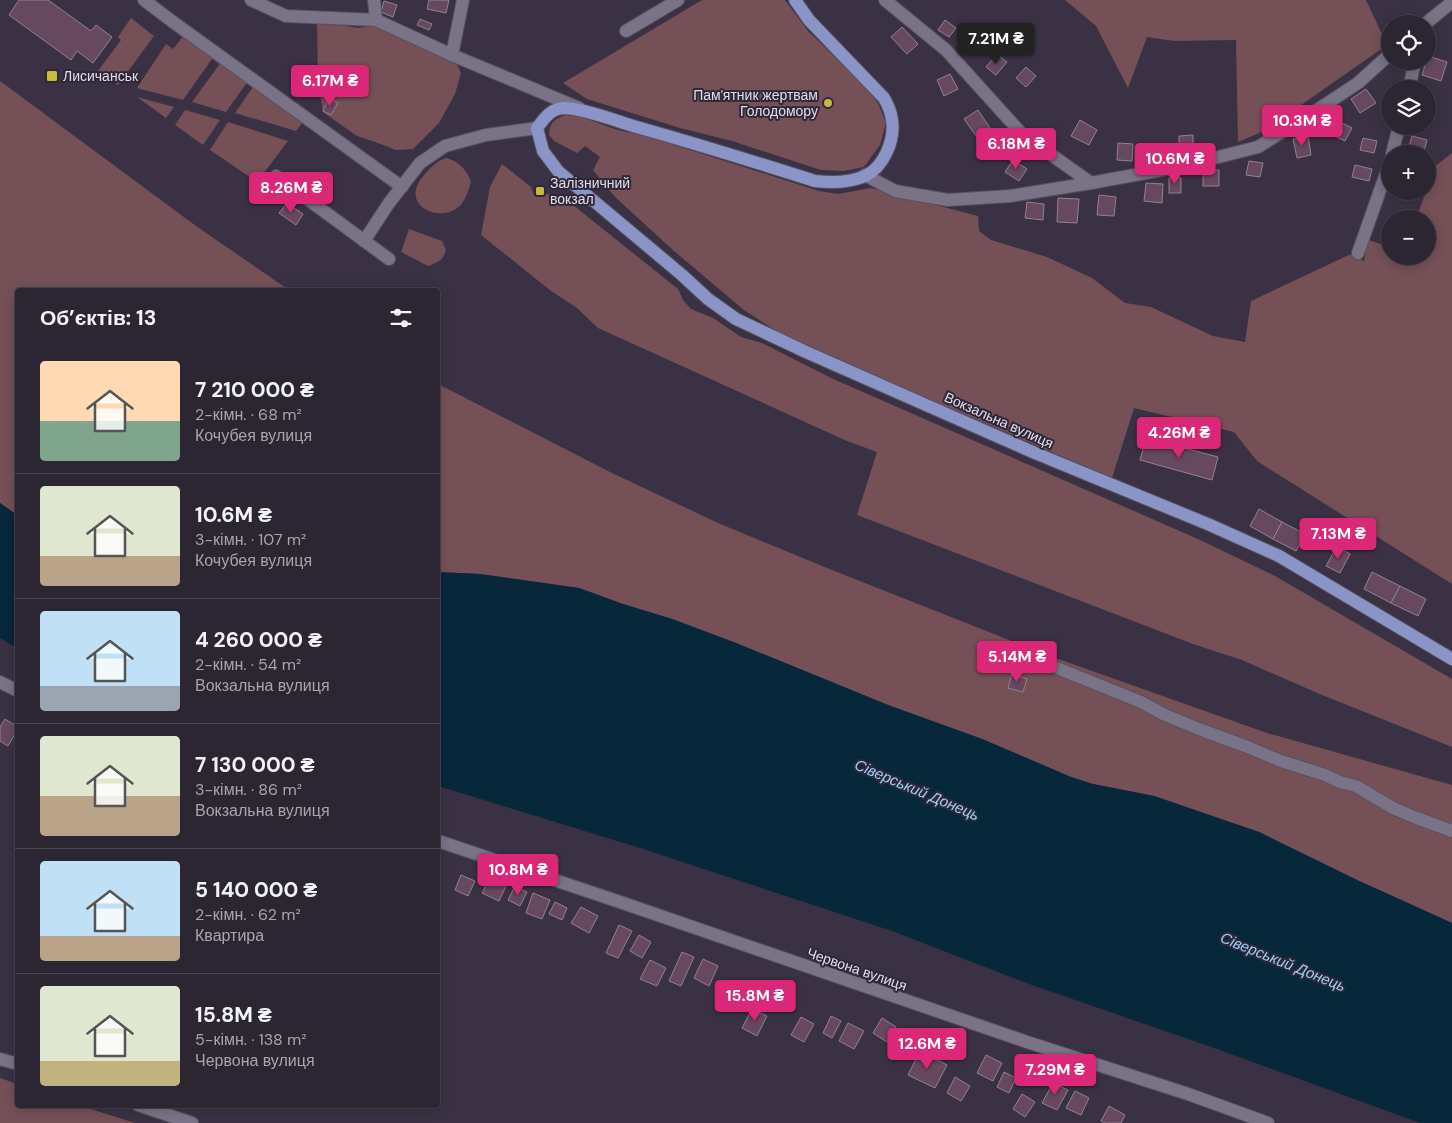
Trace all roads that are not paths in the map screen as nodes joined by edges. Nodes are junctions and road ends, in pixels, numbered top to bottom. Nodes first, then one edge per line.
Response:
1 (144, 0) edge
2 (251, 0) edge
3 (374, 0) edge
4 (463, 0) edge
5 (678, 0) edge
6 (795, 0) edge
7 (885, 0) edge
8 (1452, 2) edge
9 (1436, 15) edge
10 (376, 20) junction
11 (626, 31) dead end
12 (452, 55) junction
13 (1381, 62) edge
14 (596, 115) junction
15 (537, 128) junction
16 (865, 175) junction
17 (276, 176) dead end
18 (1091, 183) junction
19 (402, 187) junction
20 (1381, 188) edge
21 (364, 241) junction
22 (1358, 254) dead end
23 (389, 259) dead end
24 (1032, 658) dead end
25 (1452, 659) edge
26 (0, 682) edge
27 (15, 689) edge
28 (1452, 831) edge
29 (440, 842) edge
30 (0, 1059) edge
31 (15, 1063) edge
32 (147, 1108) edge
33 (192, 1123) edge
34 (1268, 1123) edge

1 - 19 street
2 - 10 street
3 - 10 street
4 - 12 street
5 - 11 street
6 - 16 main road
7 - 18 street
8 - 9 street
10 - 12 street
12 - 14 street
13 - 18 street
14 - 15 main road
14 - 16 main road
15 - 19 street
15 - 25 main road, Вокзальна вулиця
16 - 18 street
17 - 21 street
19 - 21 street
20 - 22 street
21 - 23 street
24 - 28 street
26 - 27 street
29 - 34 street, Червона вулиця
30 - 31 street
32 - 33 street

